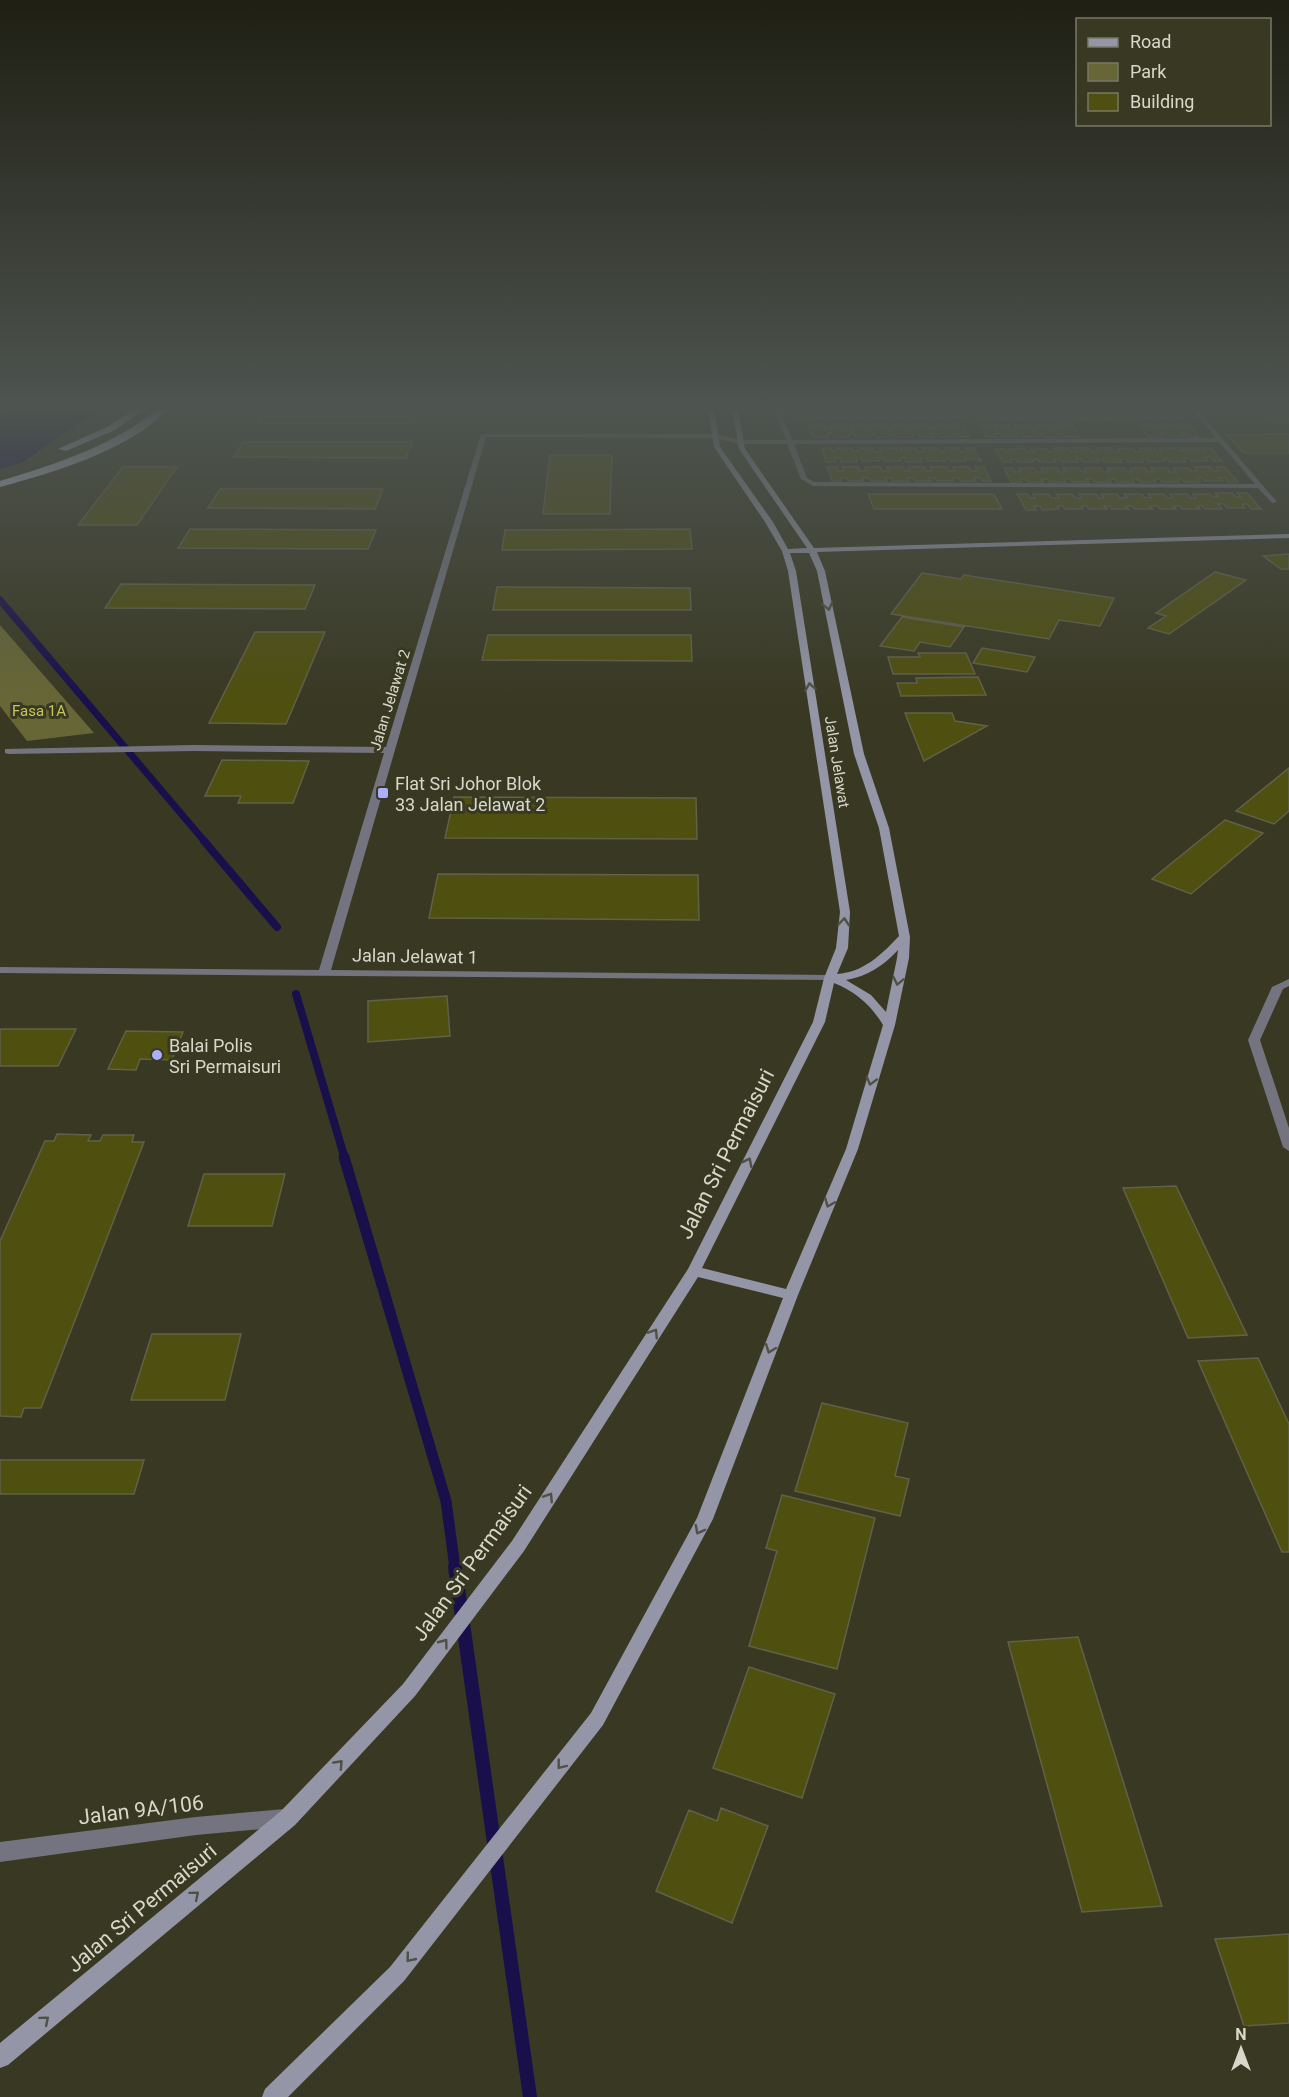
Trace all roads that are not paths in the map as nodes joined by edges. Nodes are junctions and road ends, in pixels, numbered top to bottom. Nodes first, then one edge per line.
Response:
1 (462, 507) edge
2 (759, 507) edge
3 (782, 507) edge
4 (1289, 536) edge
5 (812, 550) junction
6 (786, 551) junction
7 (390, 750) junction
8 (8, 751) dead end
9 (905, 937) junction
10 (0, 970) edge
11 (324, 973) junction
12 (830, 978) junction
13 (1289, 982) edge
14 (889, 1025) junction
15 (1289, 1147) edge
16 (694, 1271) junction
17 (791, 1295) junction
18 (288, 1818) junction
19 (0, 1852) edge
20 (0, 2057) edge
21 (273, 2097) edge

1 - 7 street, Jalan Jelawat 2
2 - 6 street, Jalan Jelawat
3 - 5 street, Jalan Jelawat
4 - 5 street
5 - 6 street
5 -> 9 street, Jalan Jelawat
12 -> 6 street, Jalan Jelawat
7 - 8 street
7 - 11 street, Jalan Jelawat 2
9 - 12 street
9 -> 14 street
10 - 11 street, Jalan Jelawat 1
11 - 12 street, Jalan Jelawat 1
12 - 14 street
16 -> 12 street, Jalan Sri Permaisuri
13 - 15 street
14 -> 17 street
16 - 17 street
18 -> 16 street, Jalan Sri Permaisuri
17 -> 21 street
18 - 19 street, Jalan 9A/106
20 -> 18 street, Jalan Sri Permaisuri

